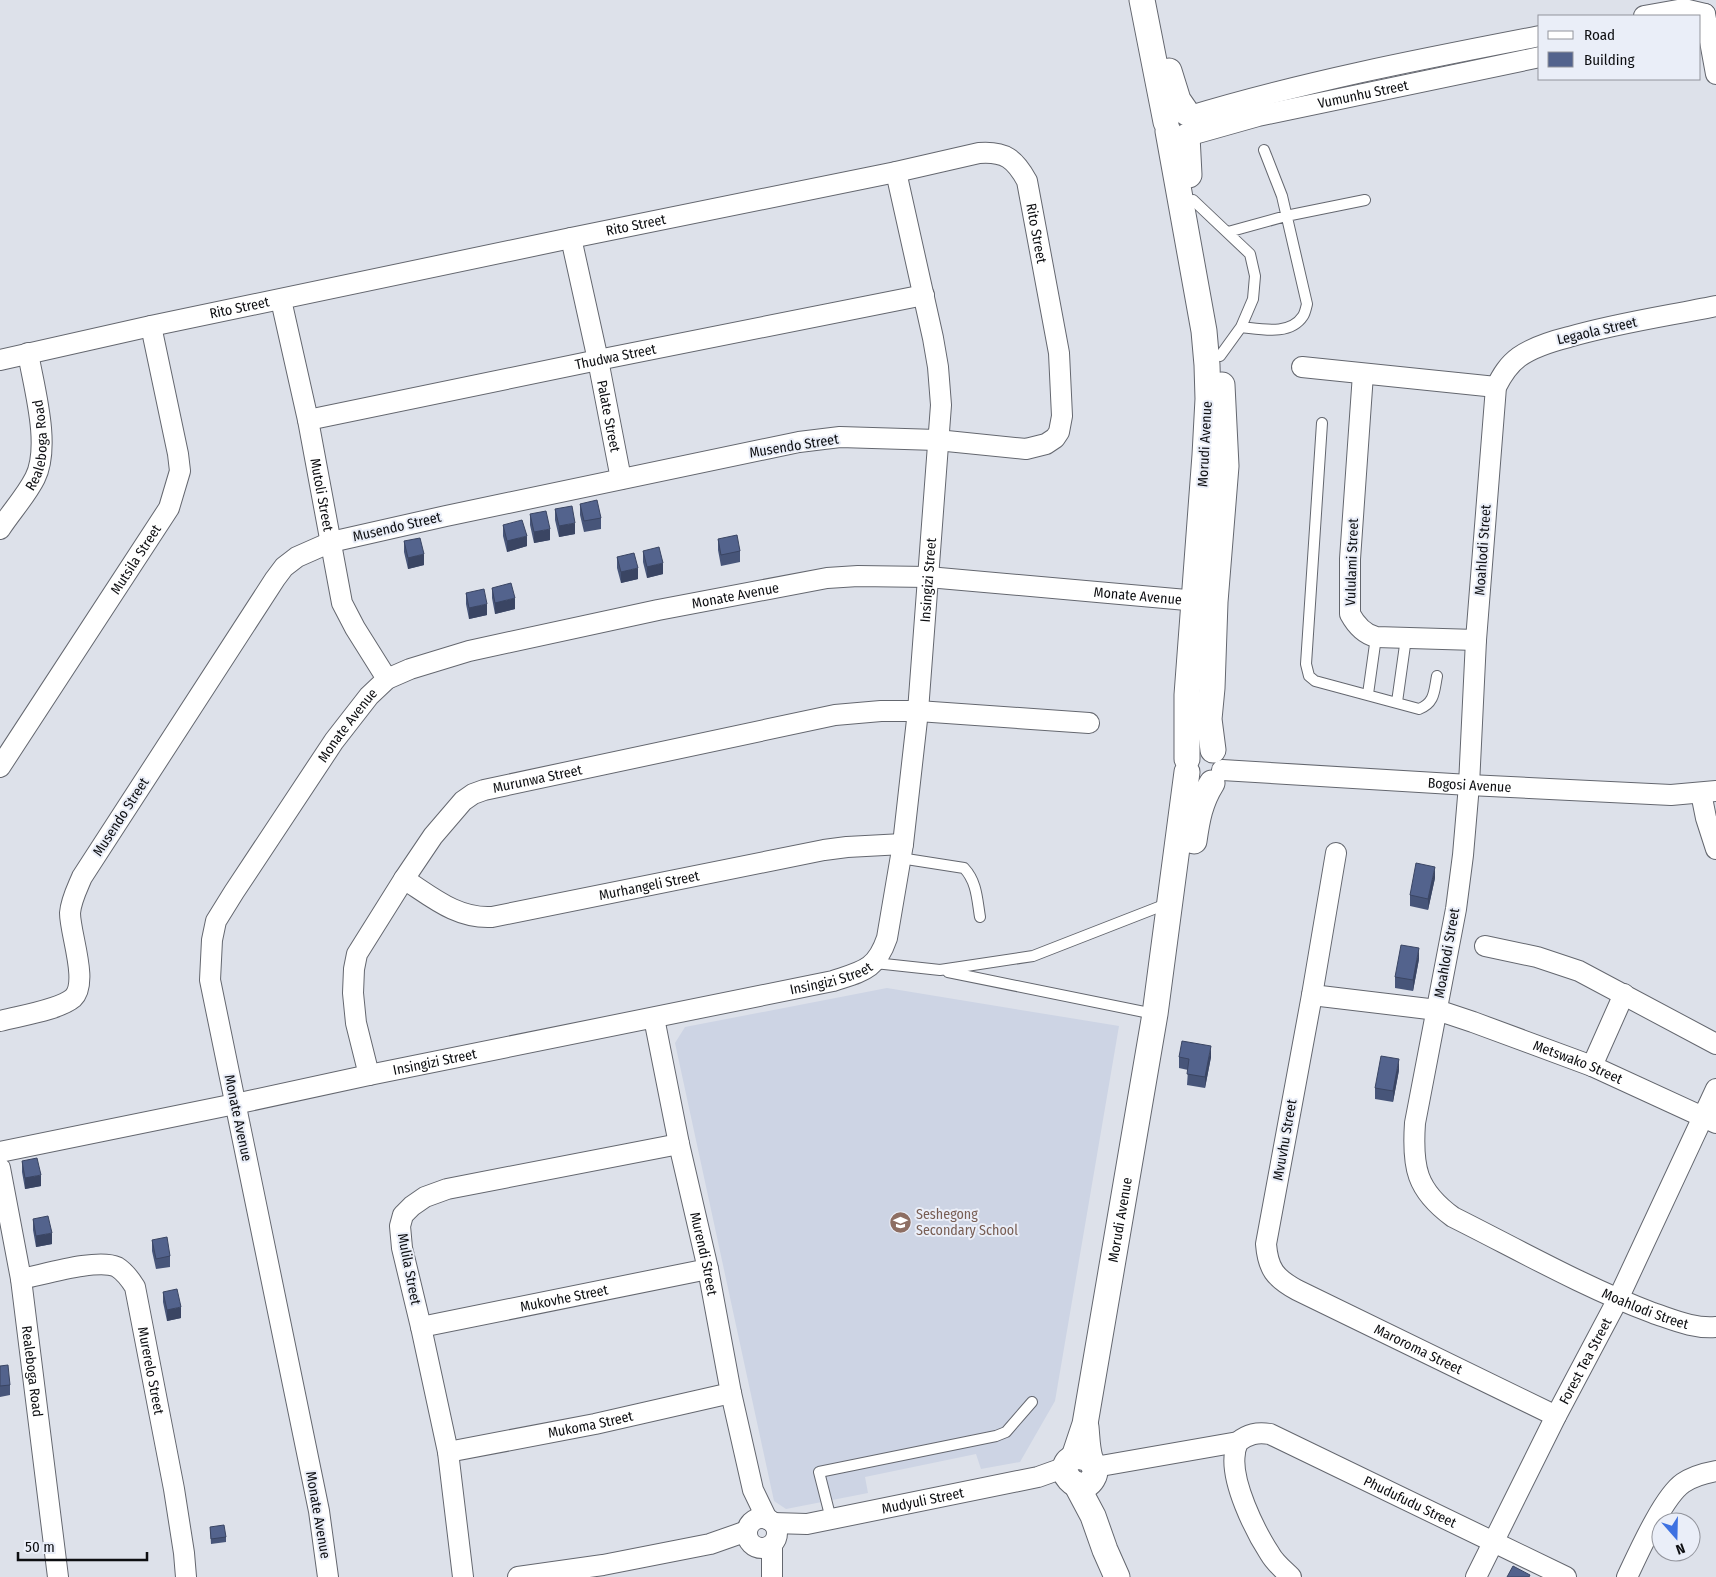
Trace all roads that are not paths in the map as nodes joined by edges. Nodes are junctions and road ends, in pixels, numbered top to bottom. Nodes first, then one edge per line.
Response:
1 (1142, 0) edge
2 (1157, 0) edge
3 (1707, 14) edge
4 (1649, 15) edge
5 (1538, 36) edge
6 (1538, 57) edge
7 (1716, 74) edge
8 (1179, 123) junction
9 (1264, 150) dead end
10 (896, 172) junction
11 (1193, 200) junction
12 (1365, 200) dead end
13 (1286, 216) junction
14 (1228, 232) junction
15 (571, 238) junction
16 (924, 296) junction
17 (280, 300) junction
18 (1716, 306) edge
19 (151, 326) junction
20 (1241, 327) junction
21 (28, 353) junction
22 (1220, 356) junction
23 (0, 360) edge
24 (598, 360) junction
25 (1302, 367) dead end
26 (1363, 374) junction
27 (1496, 387) junction
28 (1062, 416) joint
29 (308, 420) junction
30 (1322, 423) dead end
31 (937, 440) junction
32 (622, 479) junction
33 (0, 529) edge
34 (331, 542) junction
35 (928, 577) junction
36 (1204, 601) junction
37 (1376, 637) junction
38 (1406, 638) junction
39 (1476, 640) junction
40 (1437, 676) dead end
41 (387, 679) junction
42 (1368, 694) junction
43 (1397, 702) junction
44 (918, 711) junction
45 (1090, 723) dead end
46 (1187, 765) junction
47 (0, 767) edge
48 (1216, 768) junction
49 (1469, 785) junction
50 (1708, 792) edge
51 (1716, 849) edge
52 (901, 851) junction
53 (1336, 853) dead end
54 (404, 879) junction
55 (1170, 903) junction
56 (980, 917) dead end
57 (1485, 946) dead end
58 (875, 963) junction
59 (940, 970) junction
60 (1624, 994) junction
61 (1312, 995) junction
62 (1437, 1010) junction
63 (1156, 1014) junction
64 (654, 1018) junction
65 (0, 1021) edge
66 (1716, 1044) edge
67 (1592, 1066) junction
68 (368, 1075) junction
69 (1716, 1089) edge
70 (235, 1104) junction
71 (1709, 1120) edge
72 (679, 1144) junction
73 (0, 1152) edge
74 (0, 1168) edge
75 (708, 1269) junction
76 (21, 1279) junction
77 (1282, 1282) joint
78 (1618, 1300) junction
79 (421, 1328) junction
80 (1716, 1328) edge
81 (731, 1393) junction
82 (1032, 1402) dead end
83 (1556, 1416) junction
84 (1245, 1438) junction
85 (448, 1452) junction
86 (1080, 1471) junction
87 (1716, 1471) edge
88 (831, 1519) junction
89 (762, 1534) junction
90 (1493, 1542) junction
91 (58, 1577) edge
92 (186, 1577) edge
93 (328, 1577) edge
94 (463, 1577) edge
95 (518, 1577) edge
96 (770, 1577) edge
97 (1117, 1577) edge
98 (1291, 1577) edge
99 (1476, 1577) edge
100 (1566, 1577) edge
101 (1627, 1577) edge

1 - 8 street, Morudi Avenue
2 - 8 street, Morudi Avenue
3 - 4 street
3 - 7 street
5 - 8 street, Vumunhu Street
6 - 8 street, Vumunhu Street
8 - 11 street, Morudi Avenue
8 - 36 street, Morudi Avenue
9 - 13 lane
10 - 15 street, Rito Street
10 - 16 street, Insingizi Street
10 - 28 street, Rito Street
11 - 14 lane
11 - 22 street, Morudi Avenue
12 - 13 lane
13 - 14 lane
13 - 20 lane
14 - 20 lane
15 - 17 street, Rito Street
15 - 24 street, Palate Street
16 - 24 street, Thudwa Street
16 - 31 street, Insingizi Street
17 - 19 street, Rito Street
17 - 29 street, Mutoli Street
18 - 27 street, Legaola Street
19 - 21 street, Rito Street
19 - 47 street, Mutsila Street
20 - 22 lane
21 - 23 street, Rito Street
21 - 33 street, Realeboga Road
22 - 36 street, Morudi Avenue
24 - 29 street, Thudwa Street
24 - 32 street, Palate Street
25 - 26 street
26 - 27 street
26 - 37 street, Vululami Street
27 - 39 street, Moahlodi Street
28 - 31 street, Musendo Street
29 - 34 street, Mutoli Street
30 - 42 lane
31 - 32 street, Musendo Street
31 - 35 street, Insingizi Street
32 - 34 street, Musendo Street
34 - 41 street, Mutoli Street
34 - 65 street, Musendo Street
35 - 36 street, Monate Avenue
35 - 41 street, Monate Avenue
35 - 44 street, Insingizi Street
36 - 46 street, Morudi Avenue
36 - 48 street, Morudi Avenue
37 - 38 street
37 - 42 lane
38 - 39 street
38 - 43 lane
39 - 49 street, Moahlodi Street
40 - 43 lane
41 - 70 street, Monate Avenue
42 - 43 lane
44 - 45 street, Murunwa Street
44 - 52 street, Insingizi Street
44 - 54 street, Murunwa Street
46 - 48 street
46 - 48 street
46 - 55 street, Morudi Avenue
48 - 49 street, Bogosi Avenue
48 - 63 street, Morudi Avenue
49 - 50 street, Bogosi Avenue
49 - 62 street, Moahlodi Street
50 - 51 street
52 - 54 street, Murhangeli Street
52 - 56 lane
52 - 58 street, Insingizi Street
53 - 61 street, Mvuvhu Street
54 - 68 street, Murunwa Street
55 - 59 lane
55 - 63 street, Morudi Avenue
57 - 60 street
58 - 59 lane
58 - 64 street, Insingizi Street
59 - 63 lane
60 - 66 street
60 - 67 street
61 - 62 street
61 - 77 street, Mvuvhu Street
62 - 67 street, Metswako Street
62 - 78 street, Moahlodi Street
63 - 86 street, Morudi Avenue
64 - 68 street, Insingizi Street
64 - 72 street, Murendi Street
67 - 71 street, Metswako Street
68 - 70 street, Insingizi Street
69 - 71 street, Forest Tea Street
70 - 73 street, Insingizi Street
70 - 93 street, Monate Avenue
71 - 78 street, Forest Tea Street
72 - 75 street, Murendi Street
72 - 79 street, Mulila Street
74 - 76 street, Realeboga Road
75 - 79 street, Mukovhe Street
75 - 81 street, Murendi Street
76 - 91 street, Realeboga Road
76 - 92 street, Murerelo Street
77 - 83 street, Maroroma Street
78 - 80 street, Moahlodi Street
78 - 83 street, Forest Tea Street
79 - 85 street, Mulila Street
81 - 85 street, Mukoma Street
81 - 89 street, Murendi Street
82 - 88 lane
83 - 90 street, Forest Tea Street
84 - 86 street, Phudufudu Street
84 - 90 street, Phudufudu Street
84 - 98 street
85 - 94 street, Mulila Street
86 - 88 street, Mudyuli Street
86 - 97 street, Morudi Avenue
87 - 101 street
88 - 89 street, Mudyuli Street
89 - 95 street, Mudyuli Street
89 - 96 street, Murendi Street
90 - 99 street, Forest Tea Street
90 - 100 street, Phudufudu Street

